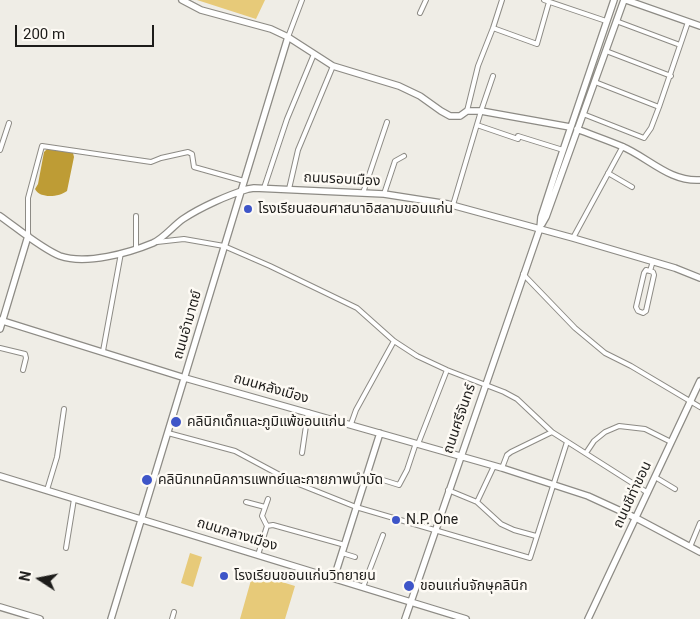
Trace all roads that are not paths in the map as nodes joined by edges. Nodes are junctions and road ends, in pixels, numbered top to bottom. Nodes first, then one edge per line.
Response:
1 (182, 0) edge
2 (302, 0) edge
3 (426, 0) edge
4 (502, 0) edge
5 (544, 0) edge
6 (614, 0) edge
7 (625, 0) edge
8 (549, 2) junction
9 (420, 13) dead end
10 (606, 21) junction
11 (616, 21) junction
12 (688, 22) junction
13 (700, 26) edge
14 (493, 28) junction
15 (288, 37) junction
16 (680, 45) junction
17 (606, 51) junction
18 (314, 54) junction
19 (333, 66) junction
20 (494, 76) dead end
21 (671, 76) junction
22 (595, 82) junction
23 (584, 88) junction
24 (591, 90) junction
25 (659, 107) junction
26 (467, 110) junction
27 (481, 111) junction
28 (582, 114) junction
29 (387, 122) dead end
30 (9, 123) dead end
31 (477, 125) junction
32 (570, 127) junction
33 (577, 130) junction
34 (623, 146) junction
35 (0, 150) edge
36 (563, 150) junction
37 (404, 156) dead end
38 (608, 173) junction
39 (700, 180) edge
40 (244, 181) junction
41 (632, 187) dead end
42 (264, 188) junction
43 (290, 190) junction
44 (241, 191) junction
45 (363, 193) junction
46 (384, 194) junction
47 (453, 205) junction
48 (0, 216) edge
49 (136, 216) dead end
50 (540, 228) junction
51 (28, 236) junction
52 (573, 238) junction
53 (155, 242) junction
54 (224, 246) junction
55 (136, 248) junction
56 (121, 253) junction
57 (653, 261) junction
58 (650, 271) junction
59 (524, 274) junction
60 (700, 278) edge
61 (2, 320) edge
62 (0, 330) edge
63 (394, 340) junction
64 (0, 348) edge
65 (103, 351) junction
66 (23, 370) dead end
67 (448, 370) junction
68 (185, 378) junction
69 (700, 381) edge
70 (485, 385) junction
71 (690, 401) junction
72 (700, 407) edge
73 (64, 409) dead end
74 (308, 412) junction
75 (351, 424) junction
76 (552, 432) junction
77 (168, 433) junction
78 (380, 433) junction
79 (567, 442) junction
80 (671, 442) junction
81 (417, 444) junction
82 (302, 453) dead end
83 (586, 453) junction
84 (460, 457) junction
85 (494, 466) junction
86 (502, 468) junction
87 (367, 475) junction
88 (0, 476) edge
89 (655, 477) junction
90 (554, 485) junction
91 (676, 489) dead end
92 (47, 490) junction
93 (448, 490) junction
94 (648, 493) junction
95 (74, 498) junction
96 (268, 499) dead end
97 (246, 502) dead end
98 (477, 502) junction
99 (265, 507) junction
100 (356, 507) junction
101 (636, 518) junction
102 (141, 520) junction
103 (700, 523) edge
104 (267, 526) junction
105 (435, 529) junction
106 (383, 535) dead end
107 (536, 536) junction
108 (345, 545) junction
109 (690, 547) junction
110 (66, 548) dead end
111 (700, 552) edge
112 (342, 553) junction
113 (258, 555) junction
114 (355, 557) dead end
115 (334, 578) junction
116 (364, 587) junction
117 (410, 602) junction
118 (0, 607) edge
119 (174, 612) dead end
120 (40, 619) edge
121 (111, 619) edge
122 (172, 619) edge
123 (405, 619) edge
124 (466, 619) edge
125 (588, 619) edge

1 - 15 street
2 - 15 street
3 - 9 street
4 - 14 street
5 - 8 street
6 - 10 street, ถนนศรีจันทร์
7 - 11 street, ถนนศรีจันทร์
7 - 12 street
8 - 10 street
8 - 14 street
10 - 23 street, ถนนศรีจันทร์
11 - 16 street
11 - 17 street, ถนนศรีจันทร์
12 - 13 street
12 - 16 street
14 - 26 street
15 - 18 street
15 - 40 street, ถนนอำมาตย์
16 - 21 street
17 - 21 street
17 - 22 street, ถนนศรีจันทร์
18 - 19 street
18 - 42 street
19 - 26 street
19 - 43 street
20 - 27 street
21 - 25 street
22 - 24 street, ถนนศรีจันทร์
22 - 25 street
23 - 24 street
23 - 32 street, ถนนศรีจันทร์
24 - 28 street, ถนนศรีจันทร์
25 - 28 street
26 - 27 street
27 - 31 street
27 - 32 street
28 - 33 street, ถนนศรีจันทร์
29 - 45 street
30 - 35 street
31 - 36 street
31 - 47 street
32 - 36 street, ถนนศรีจันทร์
33 - 34 street
33 - 50 street, ถนนศรีจันทร์
34 - 38 street
34 - 39 street
36 - 50 street, ถนนศรีจันทร์
37 - 46 street
38 - 41 street
38 - 52 street
40 - 44 street, ถนนอำมาตย์
40 - 51 street
42 - 43 street, ถนนรอบเมือง
42 - 44 street, ถนนรอบเมือง
43 - 45 street, ถนนรอบเมือง
44 - 53 street, ถนนรอบเมือง
44 - 54 street, ถนนอำมาตย์
45 - 46 street, ถนนรอบเมือง
46 - 47 street, ถนนรอบเมือง
47 - 50 street, ถนนรอบเมือง
48 - 51 street, ถนนรอบเมือง
49 - 55 street
50 - 52 street, ถนนรอบเมือง
50 - 59 street, ถนนศรีจันทร์
51 - 56 street, ถนนรอบเมือง
51 - 61 street
52 - 57 street, ถนนรอบเมือง
53 - 54 street
53 - 55 street, ถนนรอบเมือง
54 - 63 street
54 - 68 street, ถนนอำมาตย์
55 - 56 street, ถนนรอบเมือง
56 - 65 street
57 - 58 street
57 - 60 street, ถนนรอบเมือง
58 - 58 street
59 - 70 street, ถนนศรีจันทร์
59 - 71 street
61 - 62 street
61 - 65 street, ถนนหลังเมือง
63 - 67 street
63 - 75 street
64 - 66 street
65 - 68 street, ถนนหลังเมือง
67 - 70 street
67 - 81 street
68 - 74 street, ถนนหลังเมือง
68 - 77 street, ถนนอำมาตย์
69 - 71 street, ถนนชีท่าขอน
70 - 76 street
70 - 84 street, ถนนศรีจันทร์
71 - 72 street
71 - 80 street, ถนนชีท่าขอน
73 - 92 street
74 - 75 street, ถนนหลังเมือง
74 - 82 street
75 - 78 street, ถนนหลังเมือง
76 - 79 street
76 - 86 street
77 - 100 street
77 - 102 street, ถนนอำมาตย์
78 - 81 street, ถนนหลังเมือง
78 - 87 street
79 - 83 street
79 - 90 street
80 - 83 street
80 - 89 street, ถนนชีท่าขอน
81 - 84 street, ถนนหลังเมือง
81 - 87 street
83 - 94 street
84 - 85 street, ถนนหลังเมือง
84 - 93 street, ถนนศรีจันทร์
85 - 86 street, ถนนหลังเมือง
85 - 98 street
86 - 90 street, ถนนหลังเมือง
87 - 100 street
88 - 92 street, ถนนกลางเมือง
89 - 91 street
89 - 94 street, ถนนชีท่าขอน
90 - 101 street, ถนนหลังเมือง
90 - 107 street
92 - 95 street, ถนนกลางเมือง
93 - 98 street
93 - 105 street, ถนนศรีจันทร์
94 - 101 street, ถนนชีท่าขอน
95 - 102 street, ถนนกลางเมือง
95 - 110 street
96 - 99 street
97 - 99 street
98 - 107 street
99 - 104 street
100 - 105 street
100 - 108 street
101 - 109 street, ถนนหลังเมือง
101 - 125 street, ถนนชีท่าขอน
102 - 113 street, ถนนกลางเมือง
102 - 121 street, ถนนอำมาตย์
103 - 109 street
104 - 108 street
104 - 113 street
105 - 107 street
105 - 117 street, ถนนศรีจันทร์
106 - 116 street
108 - 112 street
109 - 111 street, ถนนหลังเมือง
112 - 114 street
112 - 115 street
113 - 115 street, ถนนกลางเมือง
115 - 116 street, ถนนกลางเมือง
116 - 117 street, ถนนกลางเมือง
117 - 123 street, ถนนศรีจันทร์
117 - 124 street, ถนนกลางเมือง
118 - 120 street
119 - 122 street

